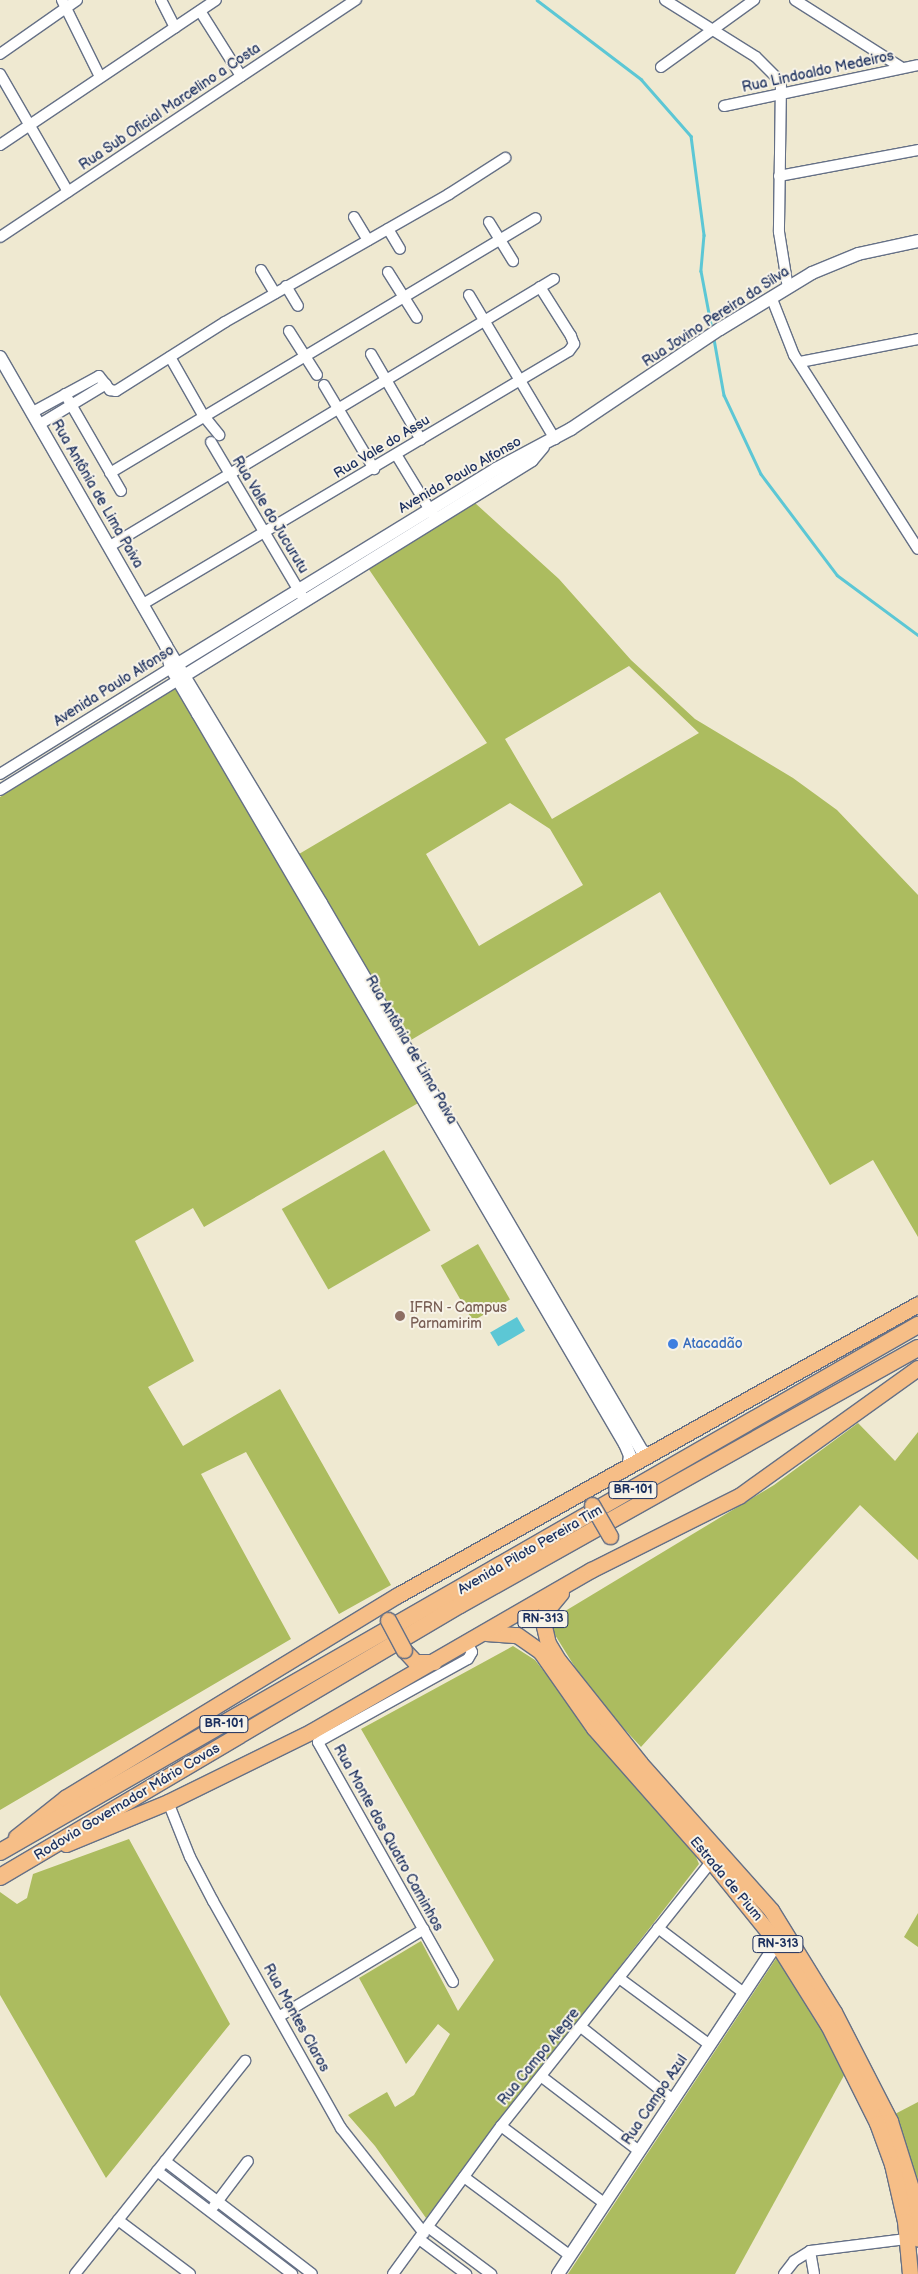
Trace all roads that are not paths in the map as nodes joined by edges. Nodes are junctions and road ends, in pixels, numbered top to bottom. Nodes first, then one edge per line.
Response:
1 (77, 0) edge
2 (161, 0) edge
3 (216, 0) edge
4 (356, 0) edge
5 (665, 0) edge
6 (754, 0) edge
7 (795, 0) edge
8 (63, 4) edge
9 (200, 11) junction
10 (175, 28) junction
11 (711, 28) junction
12 (0, 54) edge
13 (918, 65) edge
14 (661, 67) dead end
15 (902, 68) junction
16 (0, 74) edge
17 (241, 76) junction
18 (100, 77) junction
19 (783, 93) junction
20 (724, 106) dead end
21 (30, 128) junction
22 (0, 146) edge
23 (918, 150) edge
24 (505, 158) dead end
25 (779, 176) junction
26 (68, 192) junction
27 (354, 216) dead end
28 (536, 218) dead end
29 (489, 222) dead end
30 (388, 229) junction
31 (0, 237) edge
32 (368, 240) junction
33 (500, 240) junction
34 (918, 241) edge
35 (400, 249) dead end
36 (513, 261) dead end
37 (260, 270) dead end
38 (388, 272) dead end
39 (554, 279) dead end
40 (286, 286) junction
41 (540, 287) junction
42 (788, 288) junction
43 (275, 293) junction
44 (468, 295) dead end
45 (403, 296) junction
46 (772, 299) junction
47 (298, 306) dead end
48 (417, 318) dead end
49 (484, 321) junction
50 (289, 331) dead end
51 (918, 339) edge
52 (371, 354) dead end
53 (304, 355) junction
54 (0, 357) edge
55 (170, 357) junction
56 (800, 362) junction
57 (317, 375) dead end
58 (386, 380) junction
59 (518, 380) junction
60 (106, 384) junction
61 (82, 385) junction
62 (324, 386) dead end
63 (66, 394) junction
64 (88, 395) junction
65 (71, 404) junction
66 (338, 409) junction
67 (203, 415) junction
68 (36, 418) junction
69 (556, 439) junction
70 (422, 440) junction
71 (543, 447) joint
72 (397, 456) junction
73 (374, 469) junction
74 (110, 473) junction
75 (230, 474) junction
76 (121, 491) dead end
77 (433, 515) junction
78 (264, 533) junction
79 (110, 546) junction
80 (918, 549) edge
81 (302, 596) junction
82 (143, 604) junction
83 (178, 671) junction
84 (0, 774) edge
85 (0, 790) edge
86 (534, 1264) junction
87 (522, 1271) junction
88 (918, 1304) edge
89 (918, 1325) edge
90 (918, 1348) edge
91 (594, 1365) junction
92 (918, 1368) edge
93 (582, 1372) junction
94 (650, 1455) junction
95 (628, 1468) junction
96 (571, 1499) junction
97 (606, 1563) junction
98 (570, 1583) junction
99 (398, 1595) junction
100 (486, 1633) junction
101 (468, 1644) junction
102 (352, 1660) junction
103 (437, 1662) junction
104 (315, 1737) junction
105 (168, 1802) junction
106 (3, 1850) edge
107 (39, 1855) junction
108 (712, 1861) junction
109 (0, 1876) edge
110 (658, 1928) junction
111 (424, 1929) junction
112 (777, 1943) junction
113 (619, 1978) junction
114 (453, 1982) dead end
115 (744, 1993) junction
116 (280, 2016) junction
117 (581, 2027) junction
118 (710, 2045) junction
119 (245, 2061) dead end
120 (542, 2077) junction
121 (673, 2100) junction
122 (501, 2126) junction
123 (638, 2151) junction
124 (165, 2160) junction
125 (248, 2161) dead end
126 (157, 2171) junction
127 (464, 2177) junction
128 (217, 2201) junction
129 (604, 2203) junction
130 (210, 2211) junction
131 (118, 2220) junction
132 (424, 2233) junction
133 (912, 2239) edge
134 (272, 2243) junction
135 (810, 2251) junction
136 (265, 2254) junction
137 (569, 2255) junction
138 (79, 2273) edge
139 (190, 2274) edge
140 (292, 2274) edge
141 (312, 2274) edge
142 (393, 2274) edge
143 (466, 2274) edge
144 (491, 2274) edge
145 (558, 2274) edge
146 (784, 2274) edge
147 (814, 2274) edge
148 (910, 2274) edge

1 - 8 street
2 - 10 street
3 - 9 street
4 - 17 street, Rua Sub Oficial Marcelino a Costa
5 - 11 street
6 - 11 street
7 - 15 street
8 - 12 street
8 - 18 street
9 - 10 street
9 - 17 street
10 - 18 street
11 - 14 street
11 - 19 street
13 - 15 street, Rua Lindoaldo Medeiros
15 - 19 street, Rua Lindoaldo Medeiros
16 - 21 street
17 - 26 street, Rua Sub Oficial Marcelino a Costa
18 - 21 street
19 - 20 street, Rua Lindoaldo Medeiros
19 - 25 street
21 - 22 street
21 - 26 street
23 - 25 street
24 - 30 street
25 - 42 street
26 - 31 street, Rua Sub Oficial Marcelino a Costa
27 - 32 street
28 - 33 street
29 - 33 street
30 - 32 street
30 - 35 street
32 - 40 street
33 - 36 street
33 - 45 street
34 - 42 street, Rua Jovino Pereira da Silva
37 - 43 street
38 - 45 street
39 - 41 street
40 - 43 street
40 - 47 street
41 - 49 street
41 - 59 street, Rua Vale do Assu
42 - 46 street, Rua Jovino Pereira da Silva
43 - 55 street
44 - 49 street
45 - 48 street
45 - 53 street
46 - 56 street
46 - 69 street, Rua Jovino Pereira da Silva
49 - 58 street
49 - 59 street
50 - 53 street
51 - 56 street
52 - 58 street
53 - 57 street
53 - 67 street
54 - 68 street, Rua Antônia de Lima Paiva
55 - 60 street
55 - 67 street, Rua Vale do Jucurutu
56 - 80 street
58 - 66 street
58 - 70 street
59 - 69 street
59 - 70 street, Rua Vale do Assu
60 - 61 street
60 - 64 street
61 - 63 street
61 - 64 street
62 - 66 street
63 - 65 street
63 - 68 street
64 - 65 street
65 - 68 street
65 - 74 street
66 - 73 street
66 - 75 street
67 - 74 street
67 - 75 street, Rua Vale do Jucurutu
68 - 79 street, Rua Antônia de Lima Paiva
69 - 71 street, Rua Jovino Pereira da Silva
70 - 72 street, Rua Vale do Assu
71 - 77 street, Avenida Paulo Alfonso
72 - 73 street, Rua Vale do Assu
72 - 77 street
73 - 78 street, Rua Vale do Assu
74 - 76 street
75 - 78 street, Rua Vale do Jucurutu
75 - 79 street
77 - 81 street, Avenida Paulo Alfonso
78 - 81 street, Rua Vale do Jucurutu
78 - 82 street, Rua Vale do Assu
79 - 82 street, Rua Antônia de Lima Paiva
81 - 83 street, Avenida Paulo Alfonso
82 - 83 street, Rua Antônia de Lima Paiva
83 - 84 street, Avenida Paulo Alfonso
83 - 85 street, Avenida Paulo Alfonso
83 - 86 street, Rua Antônia de Lima Paiva
83 - 87 street, Rua Antônia de Lima Paiva
86 - 87 street
86 - 91 street, Rua Antônia de Lima Paiva
87 - 93 street, Rua Antônia de Lima Paiva
88 - 94 main road
89 - 102 highway, Avenida Piloto Pereira Tim / BR-101
90 - 102 highway, Avenida Piloto Pereira Tim / BR-101
91 - 93 street
91 - 94 street, Rua Antônia de Lima Paiva
92 - 97 main road
93 - 95 street, Rua Antônia de Lima Paiva
94 - 95 main road
95 - 96 main road
96 - 97 main road, bridge
96 - 99 main road
97 - 98 main road
98 - 100 main road
98 - 133 main road, Estrada de Pium / RN-313
99 - 103 main road, bridge
99 - 106 main road
100 - 101 main road
100 - 108 main road, Estrada de Pium / RN-313
101 - 103 main road
101 - 104 street, Rua Monte dos Quatro Caminhos
102 - 106 highway, Rodovia Governador Mário Covas / BR-101
102 - 107 highway, Rodovia Governador Mário Covas / BR-101
103 - 104 main road
104 - 105 main road
104 - 111 street, Rua Monte dos Quatro Caminhos
105 - 107 main road
105 - 116 street, Rua Montes Claros
107 - 109 highway, Rodovia Governador Mário Covas / BR-101
108 - 110 street, Rua Campo Alegre
108 - 112 main road, Estrada de Pium / RN-313
110 - 113 street, Rua Campo Alegre
110 - 115 street
111 - 114 street, Rua Monte dos Quatro Caminhos
111 - 116 street
112 - 115 street, Rua Campo Azul
112 - 133 main road, Estrada de Pium / RN-313
113 - 117 street, Rua Campo Alegre
113 - 118 street
115 - 118 street, Rua Campo Azul
116 - 132 street, Rua Montes Claros
117 - 120 street, Rua Campo Alegre
117 - 121 street
118 - 121 street, Rua Campo Azul
119 - 124 street
120 - 122 street, Rua Campo Alegre
120 - 123 street
121 - 123 street, Rua Campo Azul
122 - 127 street, Rua Campo Alegre
122 - 129 street
123 - 129 street, Rua Campo Azul
124 - 126 street
124 - 128 street
125 - 128 street
126 - 130 street
126 - 131 street
127 - 132 street, Rua Campo Alegre
127 - 137 street
128 - 130 street
128 - 134 street
129 - 137 street, Rua Campo Azul
130 - 136 street
131 - 138 street
131 - 139 street
132 - 142 street, Rua Campo Alegre
132 - 143 street, Rua Montes Claros
132 - 144 street, Rua Montes Claros
133 - 135 street
133 - 148 main road, Estrada de Pium / RN-313
134 - 136 street
134 - 141 street
135 - 146 street
135 - 147 street
136 - 140 street
137 - 145 street, Rua Campo Azul

